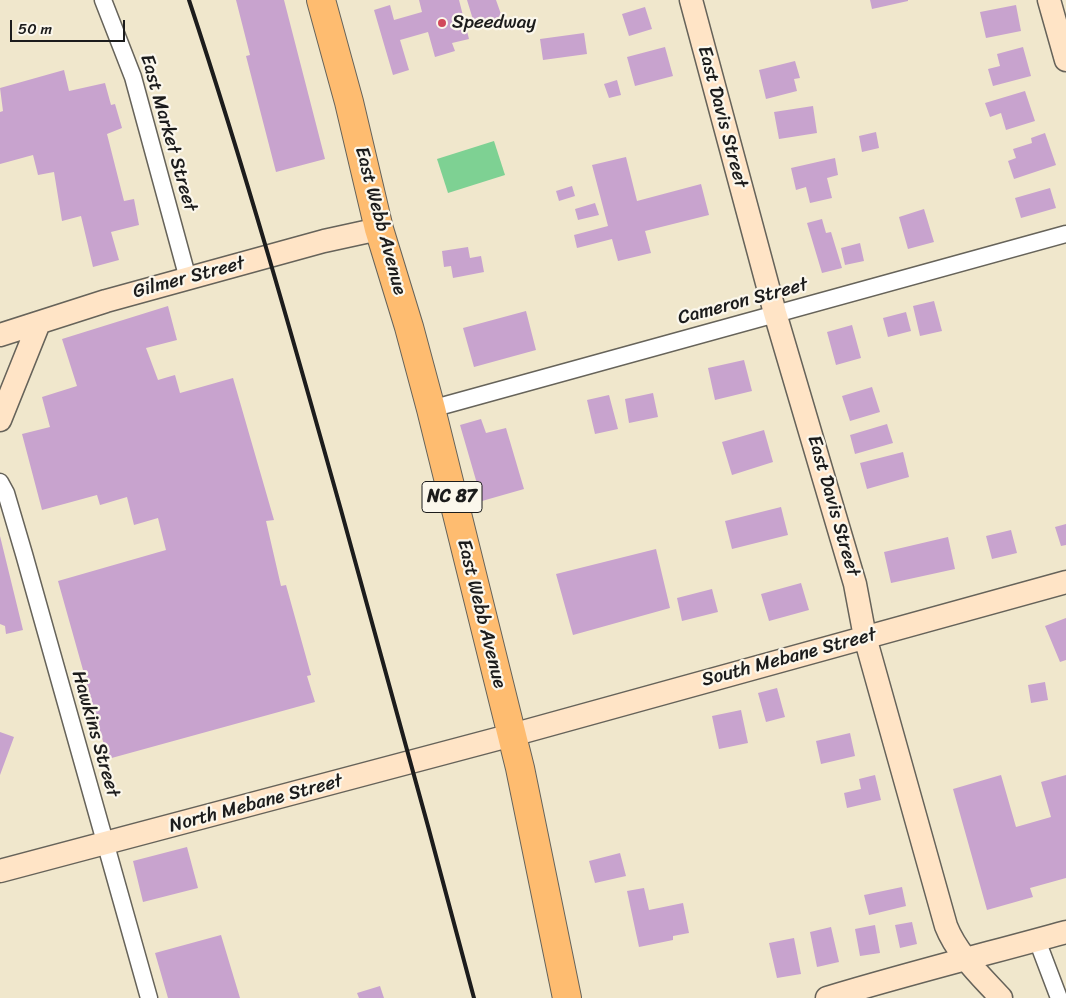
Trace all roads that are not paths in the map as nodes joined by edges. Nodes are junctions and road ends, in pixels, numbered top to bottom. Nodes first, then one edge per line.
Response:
1 (103, 0) edge
2 (321, 0) edge
3 (691, 0) edge
4 (1050, 0) edge
5 (1066, 60) edge
6 (379, 229) junction
7 (1066, 234) edge
8 (188, 279) junction
9 (776, 313) junction
10 (39, 323) junction
11 (0, 335) edge
12 (431, 409) junction
13 (0, 420) edge
14 (0, 482) edge
15 (1066, 582) edge
16 (865, 637) junction
17 (512, 736) junction
18 (106, 844) junction
19 (0, 872) edge
20 (1066, 932) edge
21 (1037, 940) junction
22 (966, 958) junction
23 (149, 998) edge
24 (567, 998) edge
25 (826, 998) edge
26 (1001, 998) edge
27 (1059, 998) edge

1 - 8 street, East Market Street
2 - 6 highway, East Webb Avenue / NC 87
3 - 9 street, East Davis Street
4 - 5 street
6 - 8 street, Gilmer Street
6 - 12 highway, East Webb Avenue / NC 87
7 - 9 street, Cameron Street
8 - 10 street, Gilmer Street
9 - 12 street, Cameron Street
9 - 16 street, East Davis Street
10 - 11 street, Gilmer Street
10 - 13 street
12 - 17 highway, East Webb Avenue / NC 87
14 - 18 street, Hawkins Street
15 - 16 street, South Mebane Street
16 - 17 street, South Mebane Street
16 - 22 street, East Davis Street
17 - 18 street, North Mebane Street
17 - 24 highway, East Webb Avenue / NC 87
18 - 19 street, North Mebane Street
18 - 23 street, Hawkins Street
20 - 21 street
21 - 22 street
21 - 27 street
22 - 25 street
22 - 26 street, East Davis Street

